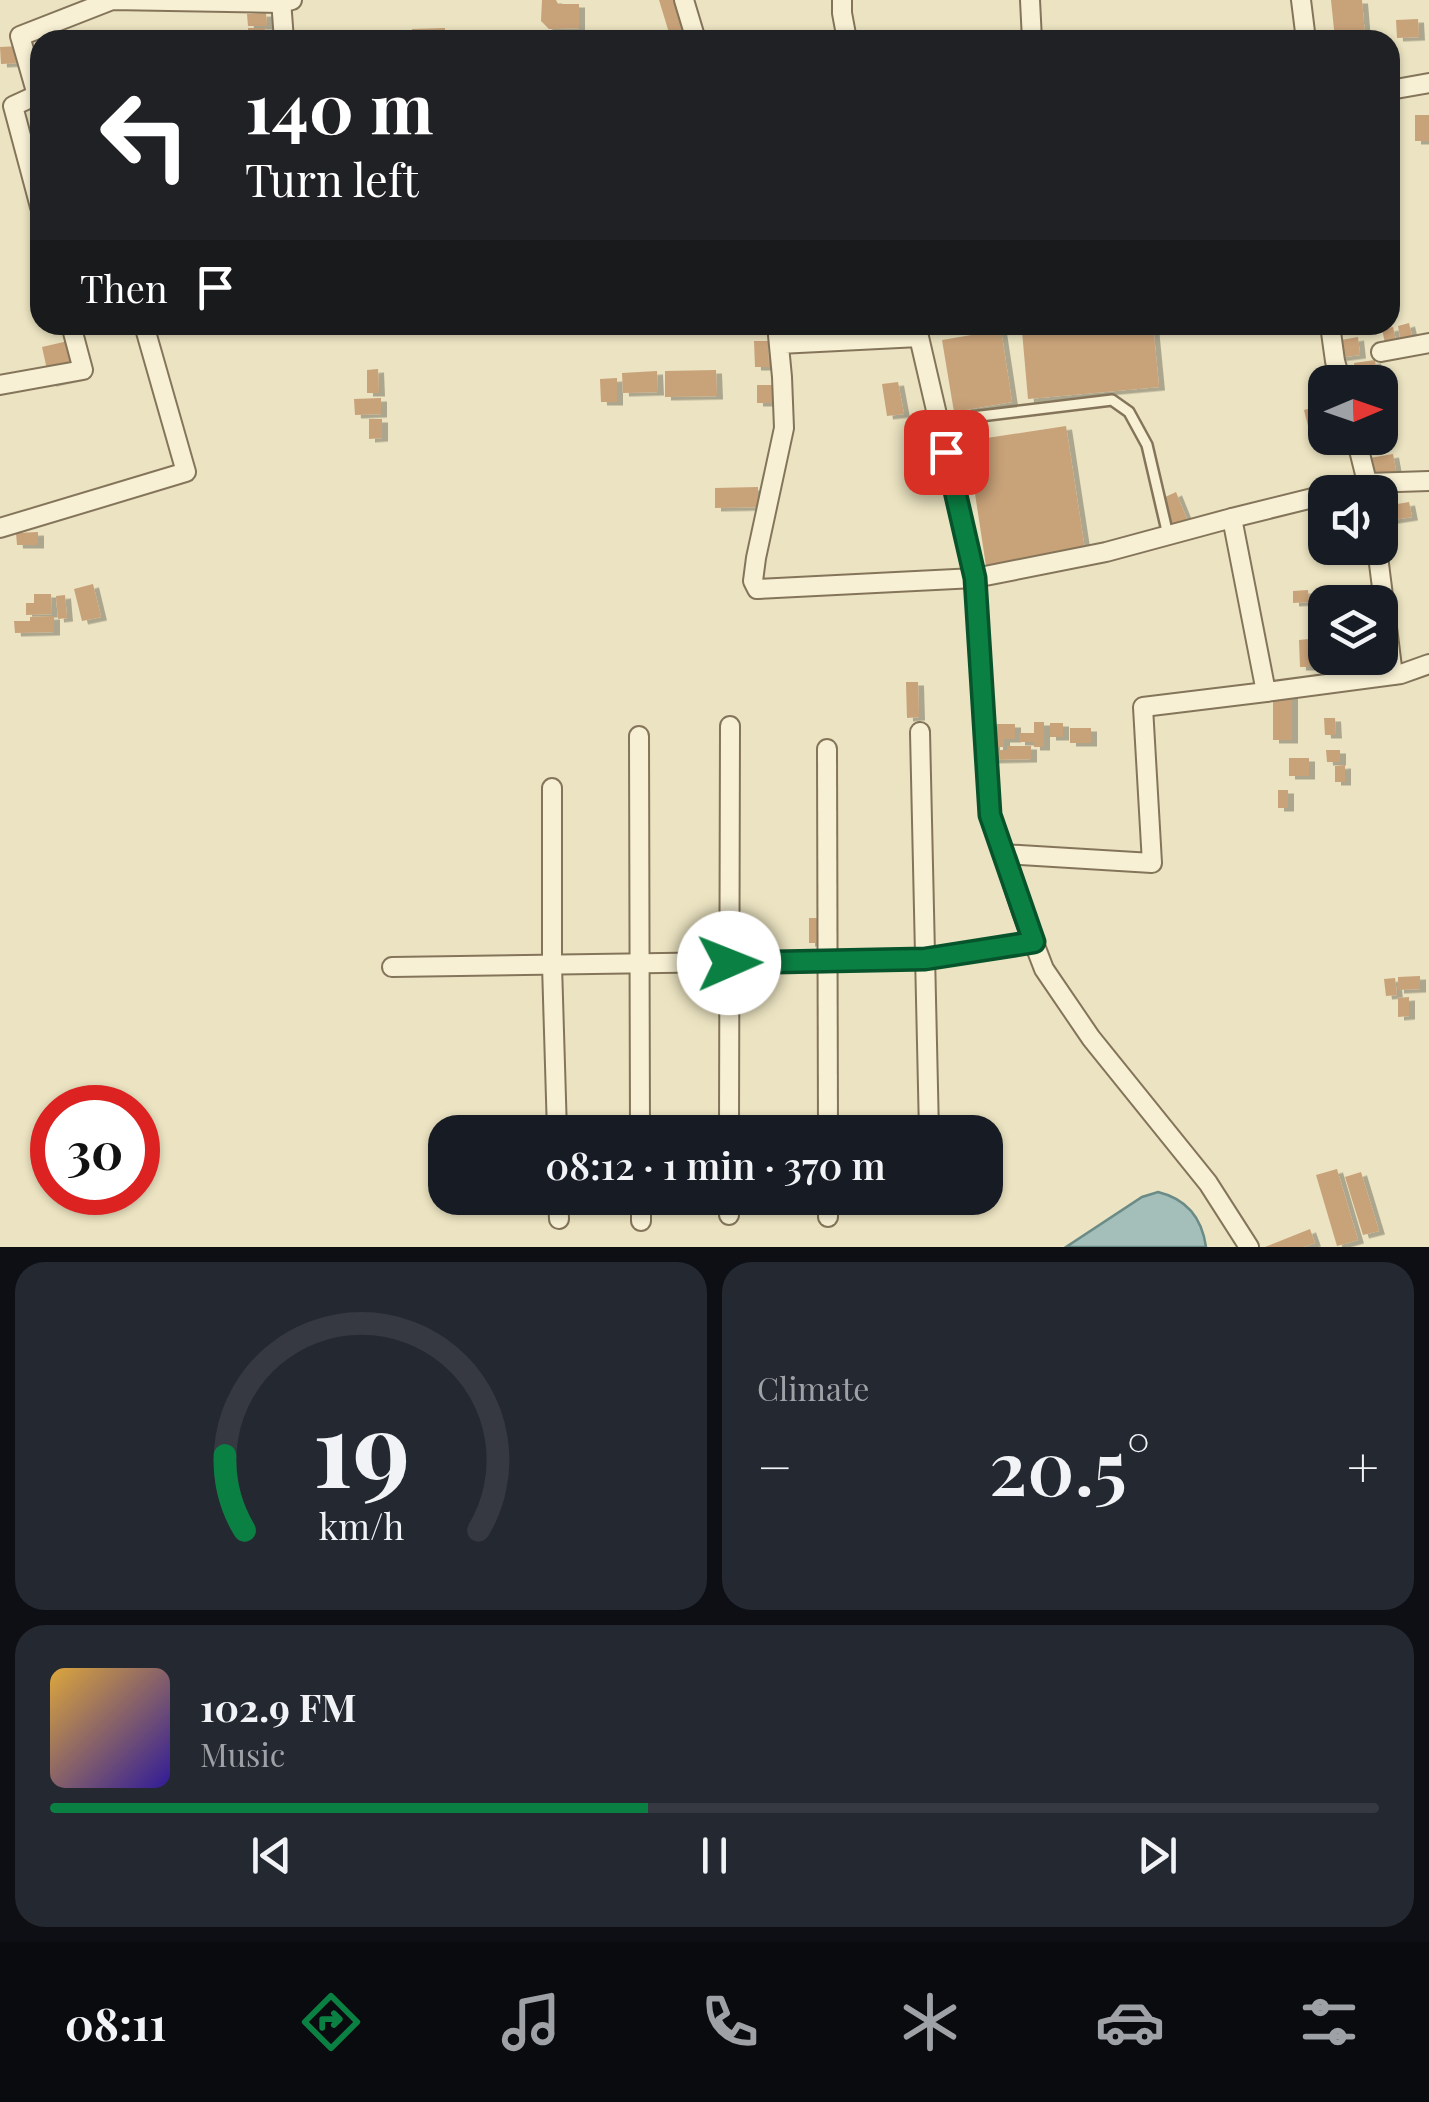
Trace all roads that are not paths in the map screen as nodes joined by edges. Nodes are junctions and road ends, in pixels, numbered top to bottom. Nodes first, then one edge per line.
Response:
1 (684, 0) edge
2 (842, 0) edge
3 (1030, 0) edge
4 (1301, 0) edge
5 (285, 1) edge
6 (35, 30) edge
7 (284, 30) edge
8 (693, 30) edge
9 (846, 30) edge
10 (1032, 30) edge
11 (1305, 30) edge
12 (30, 32) edge
13 (20, 36) junction
14 (0, 41) edge
15 (30, 71) edge
16 (1429, 83) edge
17 (1400, 88) edge
18 (30, 98) edge
19 (30, 170) edge
20 (74, 335) edge
21 (147, 335) edge
22 (778, 335) edge
23 (920, 335) edge
24 (1331, 335) edge
25 (1429, 343) edge
26 (1381, 352) dead end
27 (1336, 365) edge
28 (0, 385) edge
29 (938, 421) junction
30 (1429, 481) edge
31 (1398, 485) edge
32 (1308, 498) edge
33 (1232, 518) junction
34 (0, 528) edge
35 (1168, 535) junction
36 (975, 578) junction
37 (1429, 664) edge
38 (1398, 673) edge
39 (1393, 675) edge
40 (1266, 692) junction
41 (730, 726) dead end
42 (920, 732) dead end
43 (638, 736) dead end
44 (826, 748) dead end
45 (552, 788) dead end
46 (1004, 854) junction
47 (1034, 942) junction
48 (925, 959) junction
49 (828, 962) junction
50 (729, 963) junction
51 (639, 964) junction
52 (552, 965) junction
53 (392, 967) dead end
54 (556, 1115) edge
55 (640, 1115) edge
56 (729, 1115) edge
57 (828, 1115) edge
58 (928, 1115) edge
59 (559, 1215) edge
60 (641, 1215) edge
61 (559, 1219) dead end
62 (641, 1222) dead end
63 (1249, 1247) edge

1 - 8 street
2 - 9 street
3 - 10 street
4 - 11 street
5 - 6 street
5 - 7 street
12 - 13 street
13 - 14 street
13 - 15 street
16 - 17 street
18 - 19 street
20 - 28 street
21 - 34 street
22 - 36 street
23 - 29 street
24 - 27 street
25 - 26 street
29 - 35 lane
29 - 36 street
30 - 31 street
32 - 33 street
33 - 35 street
33 - 40 street
35 - 36 street
36 - 46 street
37 - 38 street
39 - 40 street
40 - 46 street
41 - 50 street
42 - 48 street
43 - 51 street
44 - 49 street
45 - 52 street
46 - 47 street
47 - 48 street
47 - 63 street
48 - 49 street
48 - 58 street
49 - 50 street
49 - 57 street
50 - 51 street
50 - 56 street
51 - 52 street
51 - 55 street
52 - 53 street
52 - 54 street
59 - 61 street
60 - 62 street

